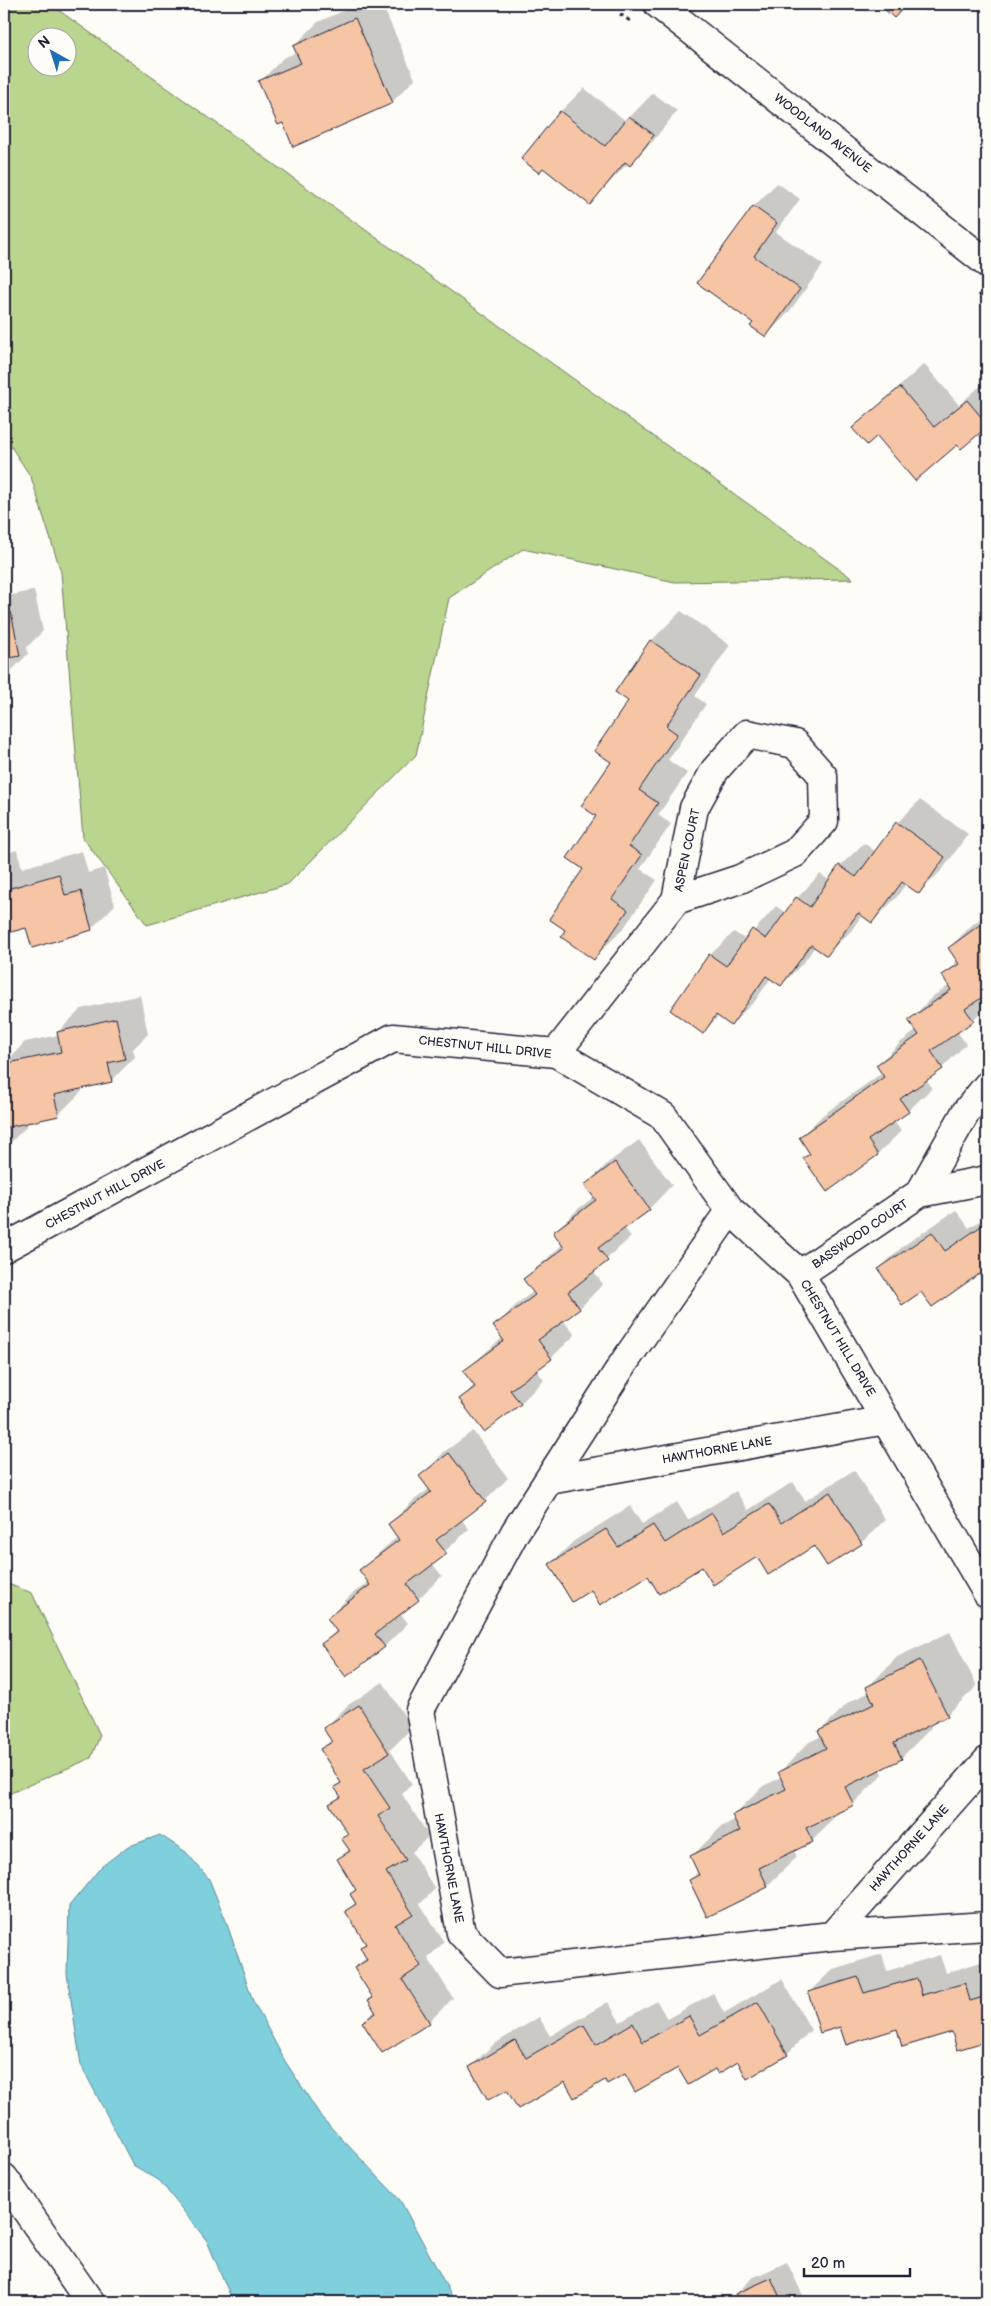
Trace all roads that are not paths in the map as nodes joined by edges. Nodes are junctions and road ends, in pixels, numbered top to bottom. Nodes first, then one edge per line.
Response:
1 (658, 4) edge
2 (987, 262) edge
3 (676, 900) junction
4 (556, 1053) junction
5 (987, 1086) edge
6 (987, 1180) edge
7 (920, 1193) junction
8 (730, 1210) junction
9 (4, 1248) edge
10 (800, 1274) junction
11 (886, 1420) junction
12 (549, 1480) junction
13 (987, 1593) edge
14 (987, 1761) edge
15 (987, 1926) edge
16 (832, 1936) junction
17 (4, 2178) edge
18 (90, 2302) edge

1 - 2 street, WOODLAND AVENUE
3 - 3 street, ASPEN COURT
3 - 4 street, ASPEN COURT
4 - 8 street, CHESTNUT HILL DRIVE
4 - 9 street, CHESTNUT HILL DRIVE
5 - 7 street, BASSWOOD COURT
6 - 7 street, BASSWOOD COURT
7 - 10 street, BASSWOOD COURT
8 - 10 street, CHESTNUT HILL DRIVE
8 - 12 street, HAWTHORNE LANE
10 - 11 street, CHESTNUT HILL DRIVE
11 - 12 street, HAWTHORNE LANE
11 - 13 street, CHESTNUT HILL DRIVE
12 - 16 street, HAWTHORNE LANE
14 - 16 street, HAWTHORNE LANE
15 - 16 street, HAWTHORNE LANE
17 - 18 street

